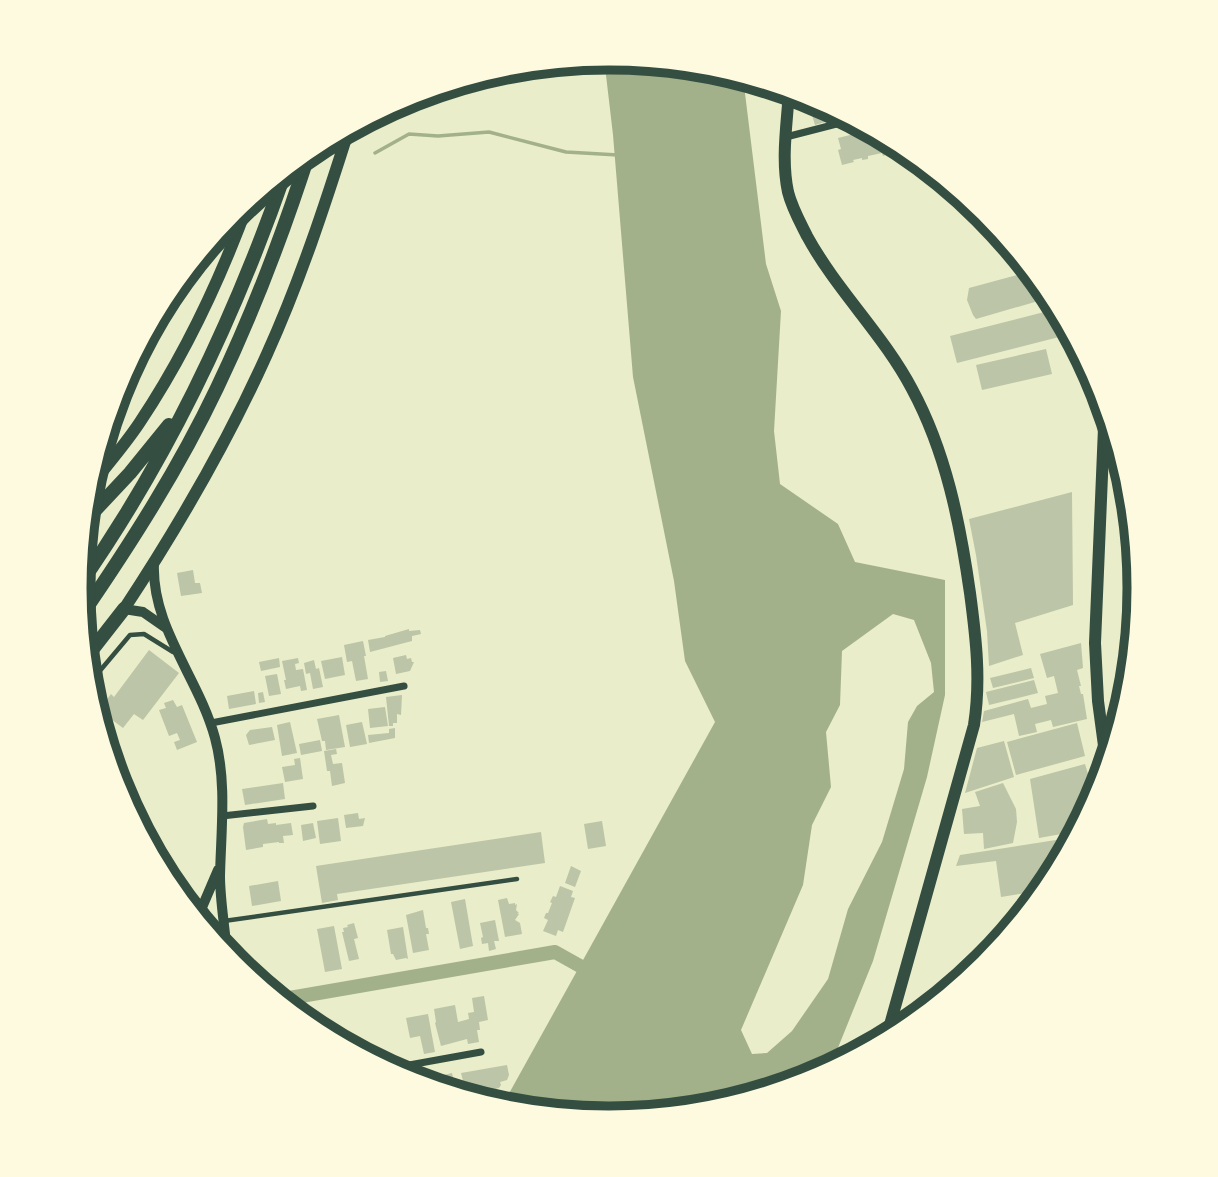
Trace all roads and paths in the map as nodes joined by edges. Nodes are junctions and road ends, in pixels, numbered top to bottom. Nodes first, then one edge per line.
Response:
1 (788, 102) edge
2 (839, 123) edge
3 (786, 137) junction
4 (345, 142) edge
5 (304, 169) edge
6 (280, 188) edge
7 (240, 224) edge
8 (191, 397) junction
9 (1104, 434) edge
10 (104, 469) edge
11 (97, 508) edge
12 (154, 563) junction
13 (91, 567) edge
14 (91, 601) edge
15 (124, 608) junction
16 (166, 628) junction
17 (94, 647) edge
18 (180, 656) junction
19 (98, 674) edge
20 (404, 686) dead end
21 (211, 723) junction
22 (1104, 743) edge
23 (313, 806) dead end
24 (222, 816) junction
25 (221, 861) junction
26 (517, 879) dead end
27 (202, 909) edge
28 (223, 921) junction
29 (217, 927) edge
30 (225, 934) junction
31 (227, 939) edge
32 (890, 1024) edge
33 (481, 1052) dead end
34 (406, 1066) edge

1 - 3 main road
2 - 3 street
3 - 32 main road
4 - 12 main road
5 - 14 highway
6 - 8 highway
7 - 10 main road
8 - 11 highway
8 - 13 highway
9 - 22 main road
12 - 15 main road
12 - 16 main road
15 - 16 main road
15 - 17 highway
16 - 18 main road
18 - 19 lane
18 - 21 main road
20 - 21 street
21 - 24 main road
23 - 24 street
24 - 25 main road
25 - 27 main road
25 - 28 main road
26 - 28 lane
28 - 30 main road
29 - 30 main road
30 - 31 main road
33 - 34 street

